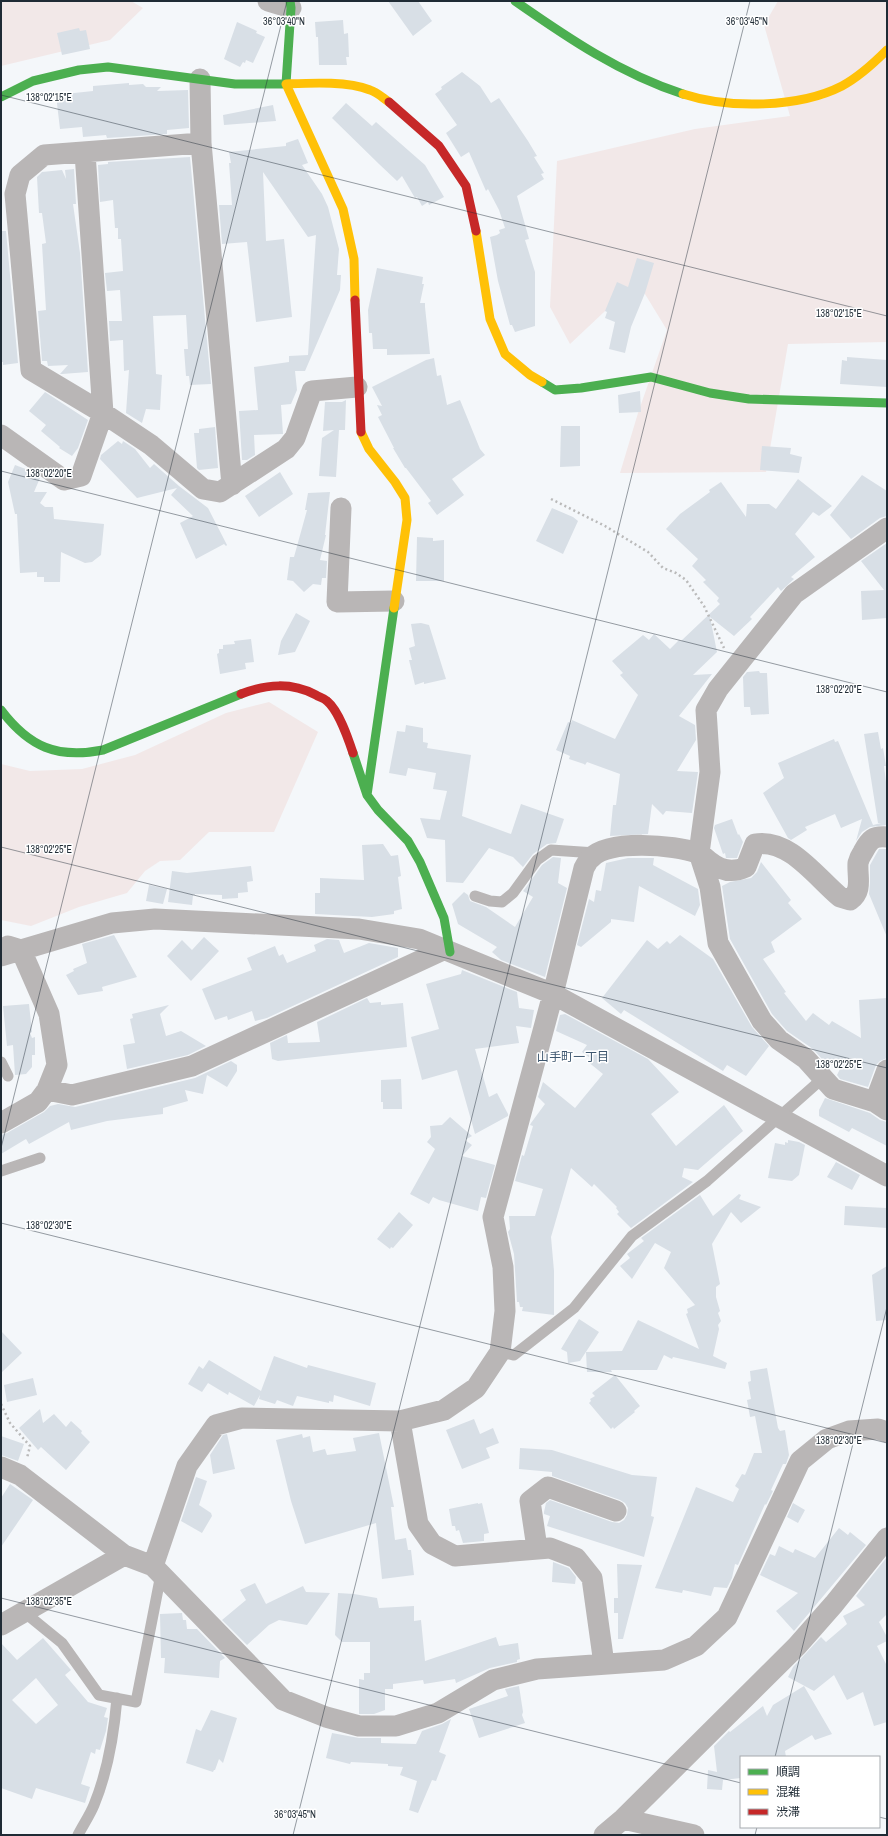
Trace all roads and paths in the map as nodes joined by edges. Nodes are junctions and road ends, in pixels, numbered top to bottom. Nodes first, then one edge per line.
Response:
1 (268, 1) edge
2 (515, 1) edge
3 (290, 4) edge
4 (887, 50) edge
5 (200, 79) junction
6 (286, 84) junction
7 (1, 97) edge
8 (201, 144) junction
9 (85, 153) junction
10 (357, 387) junction
11 (887, 403) edge
12 (103, 413) junction
13 (1, 434) edge
14 (232, 485) junction
15 (551, 499) dead end
16 (342, 508) dead end
17 (887, 528) edge
18 (394, 600) junction
19 (734, 668) junction
20 (1, 710) edge
21 (367, 795) junction
22 (887, 837) edge
23 (598, 853) junction
24 (699, 853) junction
25 (475, 896) dead end
26 (1, 944) edge
27 (21, 950) junction
28 (446, 951) junction
29 (1, 956) edge
30 (553, 994) junction
31 (1, 1062) edge
32 (887, 1070) edge
33 (8, 1076) dead end
34 (823, 1078) junction
35 (47, 1090) junction
36 (881, 1106) edge
37 (780, 1117) junction
38 (1, 1122) edge
39 (40, 1158) dead end
40 (1, 1172) edge
41 (887, 1176) edge
42 (500, 1352) junction
43 (1, 1404) edge
44 (400, 1421) junction
45 (887, 1432) edge
46 (30, 1446) dead end
47 (1, 1467) edge
48 (616, 1511) dead end
49 (887, 1538) edge
50 (537, 1548) junction
51 (124, 1555) junction
52 (157, 1570) junction
53 (24, 1612) junction
54 (1, 1624) edge
55 (604, 1664) junction
56 (117, 1698) junction
57 (623, 1819) junction
58 (78, 1835) edge
59 (604, 1835) edge
60 (694, 1835) edge

1 - 3 street
2 - 4 street
3 - 6 street
5 - 6 street
5 - 7 street
5 - 8 street
6 - 10 street
6 - 11 street
8 - 9 street
8 - 14 street
9 - 12 street
9 - 12 street
10 - 14 street
10 - 18 street
12 - 13 street
12 - 14 street
15 - 19 path
16 - 18 street
17 - 19 street
18 - 21 street
19 - 24 street
20 - 21 street
21 - 28 street
22 - 24 street
23 - 24 street
23 - 25 lane
23 - 30 street
24 - 34 street
26 - 27 street
27 - 28 street
27 - 29 street
27 - 35 street
28 - 30 street
28 - 35 street
30 - 37 street
30 - 42 street
31 - 33 lane
32 - 36 street
34 - 36 street
34 - 37 lane
35 - 38 street
37 - 41 street
37 - 42 lane
39 - 40 lane
42 - 44 street
43 - 46 path
44 - 50 street
44 - 52 street
45 - 55 street
47 - 51 street
48 - 50 street
49 - 57 street
50 - 55 street
51 - 52 street
51 - 53 street
52 - 55 street
52 - 56 lane
53 - 54 street
53 - 56 lane
56 - 58 lane
57 - 59 street
57 - 60 street

